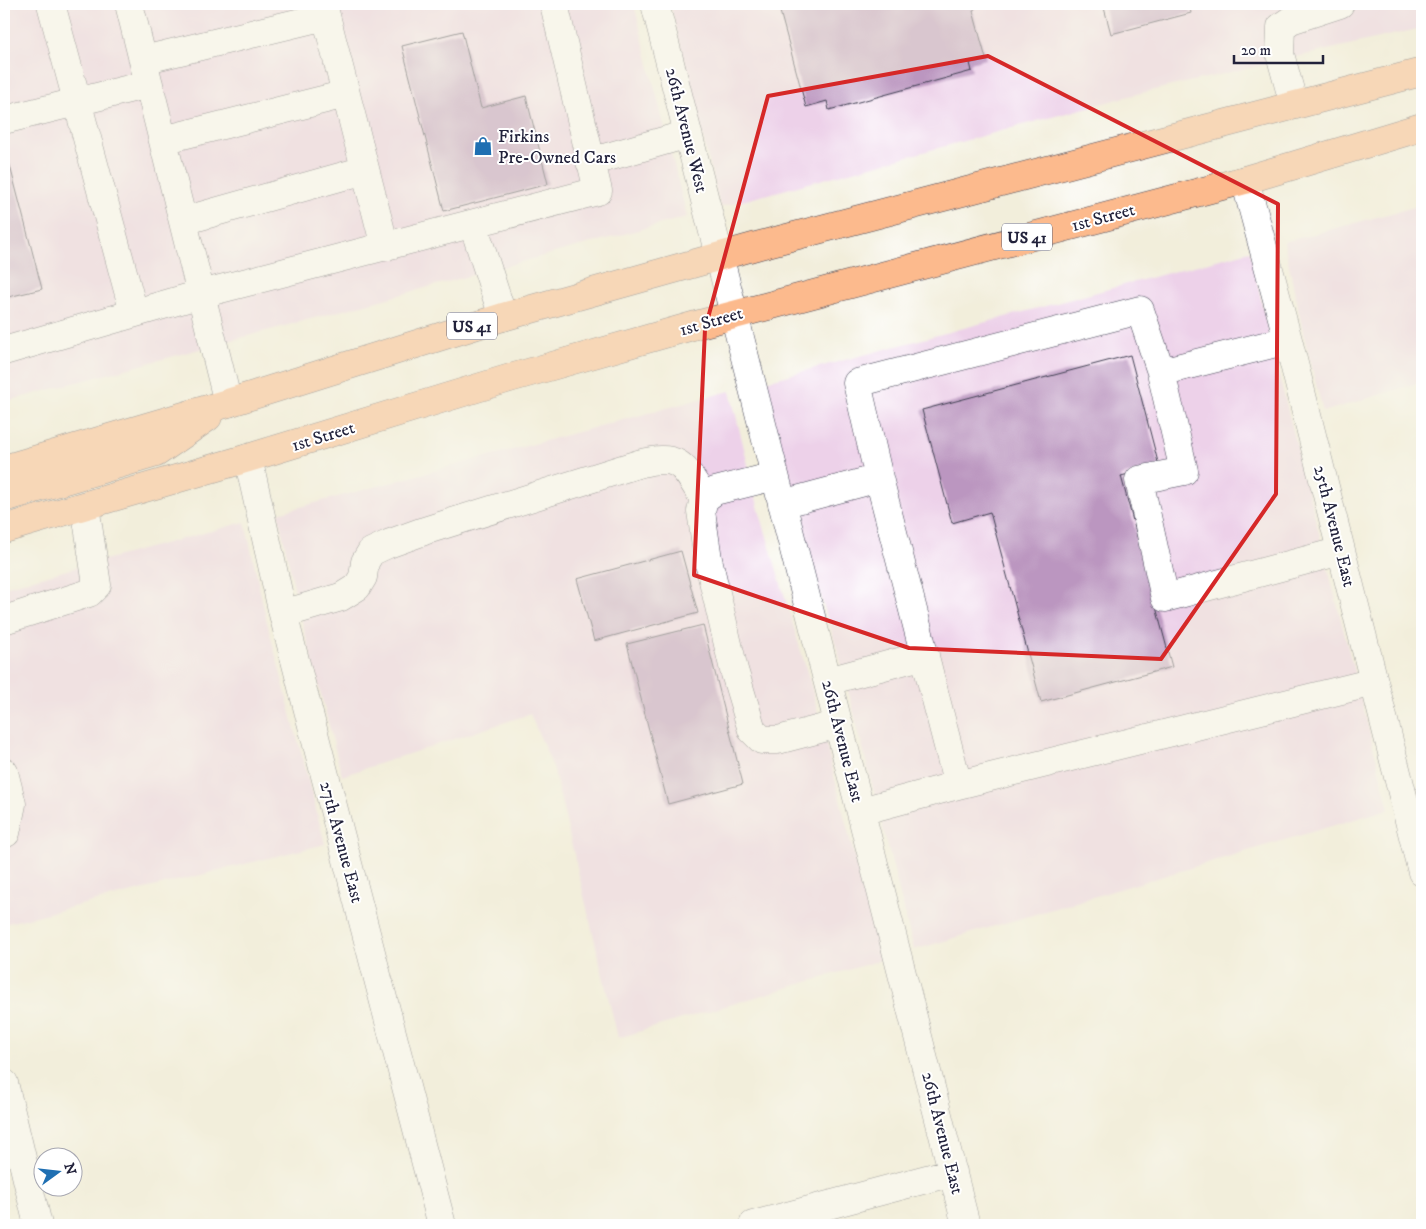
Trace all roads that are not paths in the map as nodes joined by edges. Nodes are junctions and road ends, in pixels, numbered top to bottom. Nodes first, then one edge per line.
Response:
1 (51, 4) edge
2 (129, 4) edge
3 (554, 4) edge
4 (655, 4) edge
5 (1340, 4) edge
6 (325, 10) edge
7 (146, 72) junction
8 (1422, 72) edge
9 (346, 94) junction
10 (77, 102) junction
11 (1294, 105) junction
12 (4, 120) edge
13 (1422, 127) edge
14 (688, 134) junction
15 (163, 140) junction
16 (590, 162) junction
17 (365, 170) junction
18 (1244, 180) junction
19 (183, 221) junction
20 (473, 224) junction
21 (385, 247) junction
22 (718, 257) junction
23 (201, 294) junction
24 (134, 313) junction
25 (733, 315) junction
26 (503, 317) junction
27 (1288, 340) junction
28 (4, 351) edge
29 (1161, 372) junction
30 (228, 403) junction
31 (248, 458) junction
32 (4, 469) edge
33 (775, 476) junction
34 (879, 478) junction
35 (4, 498) edge
36 (704, 499) junction
37 (782, 504) junction
38 (85, 506) junction
39 (4, 529) edge
40 (1341, 551) junction
41 (283, 614) junction
42 (4, 620) edge
43 (925, 655) junction
44 (828, 681) junction
45 (1374, 682) junction
46 (839, 724) junction
47 (4, 772) edge
48 (958, 785) junction
49 (861, 811) junction
50 (4, 834) edge
51 (1422, 872) edge
52 (4, 1083) edge
53 (953, 1172) junction
54 (38, 1225) edge
55 (442, 1225) edge
56 (753, 1225) edge
57 (966, 1225) edge

1 - 10 street
2 - 7 street
3 - 16 street
4 - 14 street, 26th Avenue West
5 - 11 street
6 - 7 street
6 - 9 street
7 - 10 street
7 - 15 street
8 - 11 main road, US 41
9 - 15 street
9 - 17 street
10 - 12 street
10 - 24 street
11 - 22 main road, US 41
13 - 18 main road, 1st Street / US 41
14 - 16 street
14 - 22 street, 26th Avenue West
15 - 19 street
16 - 20 street
17 - 19 street
17 - 21 street
18 - 25 main road, 1st Street / US 41
18 - 27 street, 25th Avenue East
19 - 23 street
20 - 21 street
20 - 26 street
21 - 23 street
22 - 25 street, 26th Avenue East
22 - 26 main road, US 41
23 - 24 street
23 - 30 street
24 - 28 street
25 - 31 main road, 1st Street / US 41
25 - 33 street, 26th Avenue East
26 - 30 main road, US 41
27 - 29 street
27 - 40 street, 25th Avenue East
29 - 34 street
29 - 40 street
30 - 32 main road, US 41
30 - 35 main road
31 - 38 main road, 1st Street / US 41
31 - 41 street, 27th Avenue East
33 - 36 street
33 - 37 street, 26th Avenue East
34 - 37 street
34 - 43 street
36 - 41 street
36 - 46 street
37 - 44 street, 26th Avenue East
38 - 39 main road, 1st Street / US 41
38 - 42 street
40 - 45 street, 25th Avenue East
41 - 55 street, 27th Avenue East
43 - 44 street
43 - 48 street
44 - 46 street, 26th Avenue East
45 - 48 street
45 - 51 street, 25th Avenue East
46 - 49 street, 26th Avenue East
47 - 50 street
48 - 49 street
49 - 53 street, 26th Avenue East
52 - 54 street
53 - 56 street
53 - 57 street, 26th Avenue East

